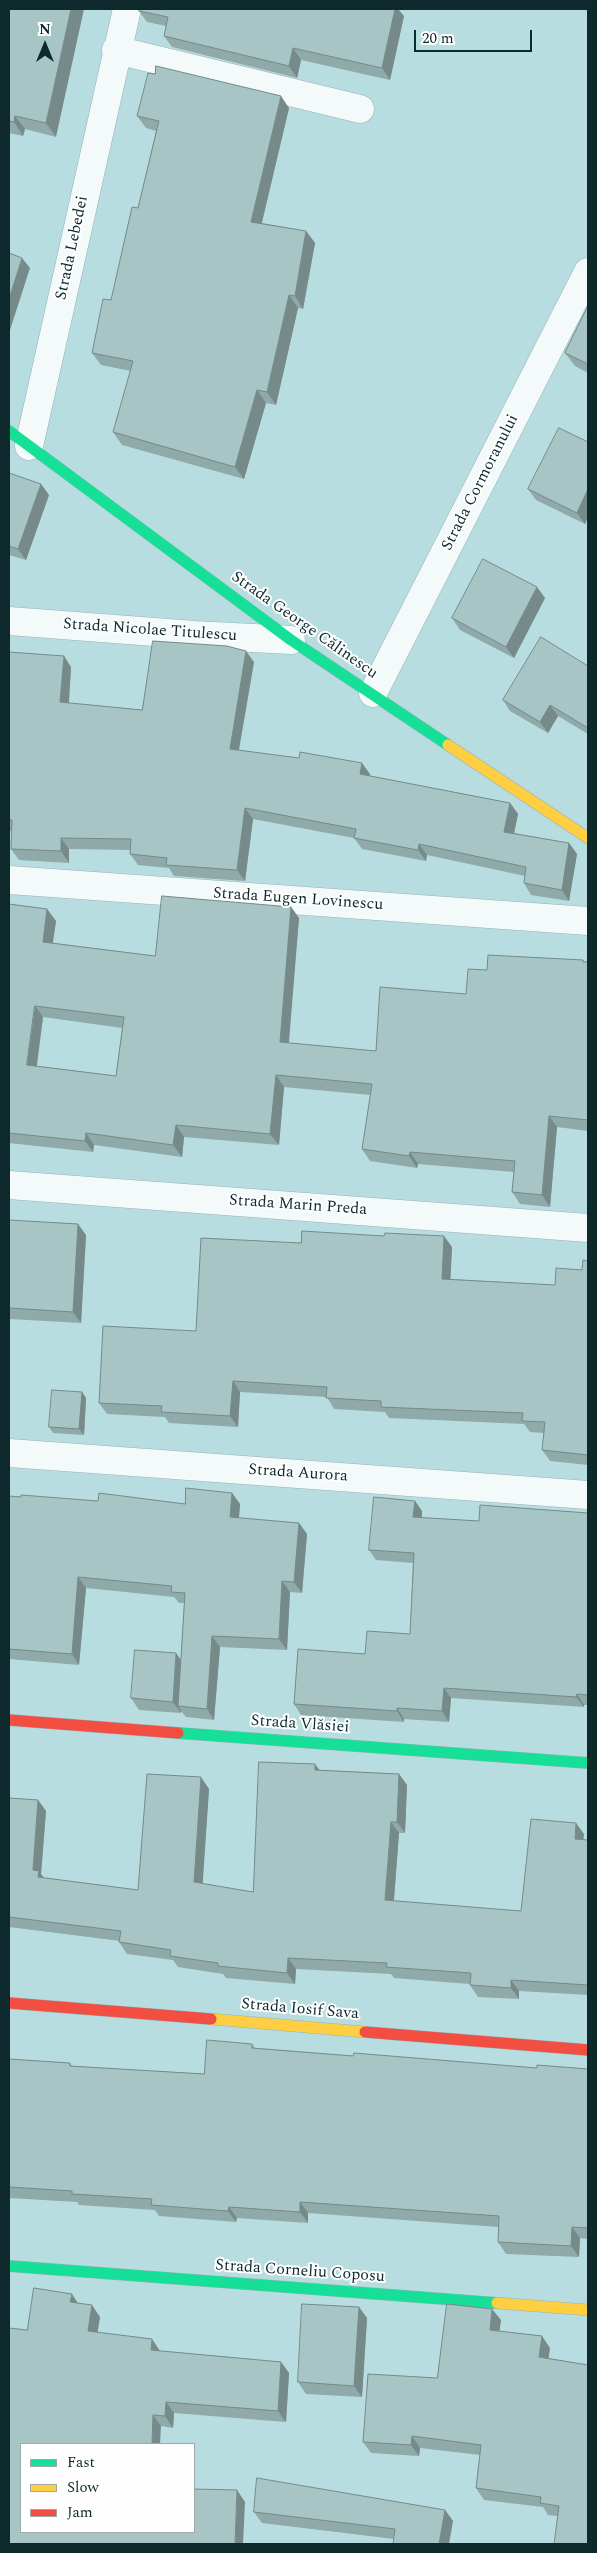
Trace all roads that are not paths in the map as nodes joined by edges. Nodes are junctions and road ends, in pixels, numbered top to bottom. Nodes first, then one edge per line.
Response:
1 (127, 9) edge
2 (116, 50) junction
3 (360, 109) dead end
4 (588, 272) edge
5 (19, 438) edge
6 (9, 621) edge
7 (291, 640) junction
8 (373, 693) junction
9 (588, 838) edge
10 (9, 880) edge
11 (588, 921) edge
12 (9, 1185) edge
13 (588, 1228) edge
14 (9, 1452) edge
15 (588, 1495) edge
16 (9, 1720) edge
17 (588, 1763) edge
18 (9, 2003) edge
19 (588, 2050) edge
20 (9, 2266) edge
21 (588, 2310) edge

1 - 2 street, Strada Lebedei
2 - 3 street
2 - 5 street, Strada Lebedei
4 - 8 street, Strada Cormoranului
5 - 7 street, Strada George Călinescu
6 - 7 street, Strada Nicolae Titulescu
7 - 8 street, Strada George Călinescu
8 - 9 street, Strada George Călinescu
10 - 11 street, Strada Eugen Lovinescu
12 - 13 street, Strada Marin Preda
14 - 15 street, Strada Aurora
16 - 17 street, Strada Vlăsiei
18 - 19 street, Strada Iosif Sava
20 - 21 street, Strada Corneliu Coposu

